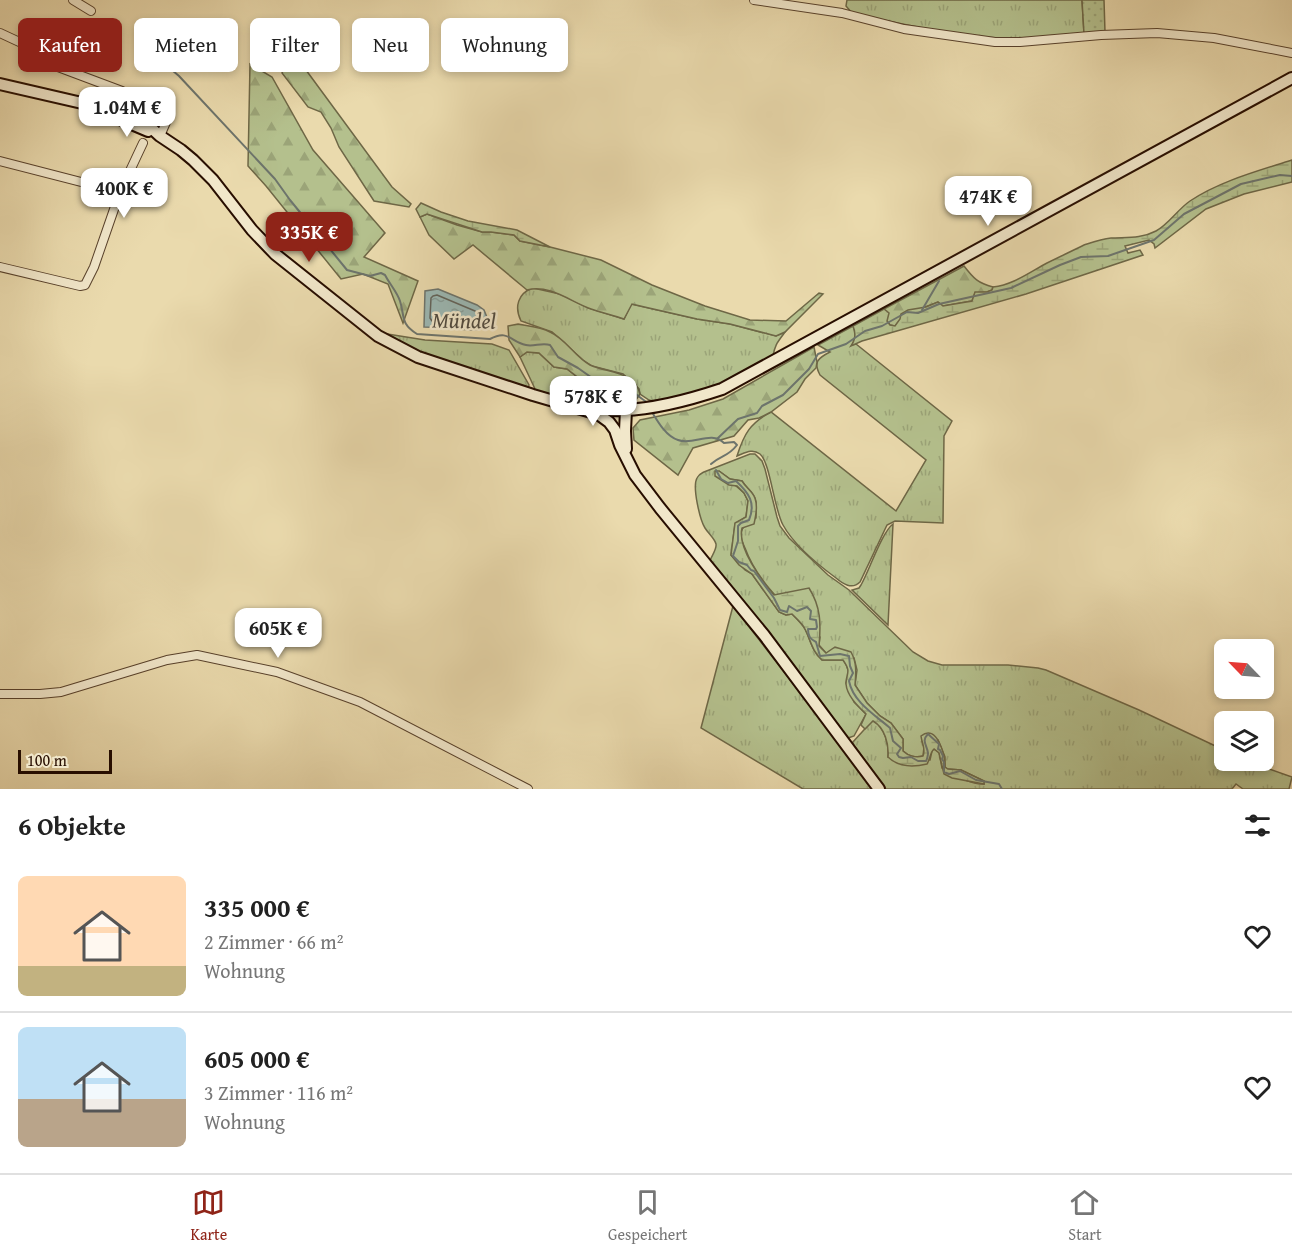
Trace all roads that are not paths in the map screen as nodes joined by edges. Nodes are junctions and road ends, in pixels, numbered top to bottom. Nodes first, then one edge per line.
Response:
1 (73, 0) edge
2 (754, 0) edge
3 (91, 11) dead end
4 (0, 33) edge
5 (1292, 53) edge
6 (1292, 78) edge
7 (0, 84) edge
8 (160, 136) junction
9 (142, 143) dead end
10 (0, 161) edge
11 (120, 192) junction
12 (0, 267) edge
13 (582, 408) junction
14 (627, 410) junction
15 (615, 430) junction
16 (626, 457) junction
17 (0, 694) edge
18 (528, 789) edge
19 (879, 789) edge

1 - 3 street
2 - 5 street
4 - 8 street
6 - 14 main road
7 - 8 main road
8 - 13 main road
9 - 11 street
10 - 11 street
11 - 12 street
13 - 14 main road
13 - 15 main road
14 - 15 main road
14 - 16 main road
15 - 16 main road
16 - 19 main road
17 - 18 street

